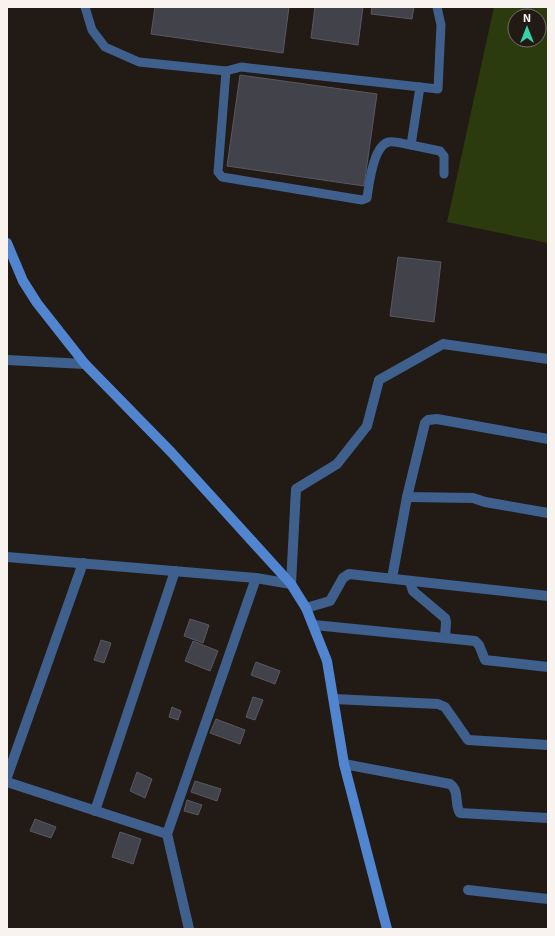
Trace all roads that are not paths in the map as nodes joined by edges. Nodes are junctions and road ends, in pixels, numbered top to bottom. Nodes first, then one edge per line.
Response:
1 (85, 7) edge
2 (437, 7) edge
3 (226, 71) junction
4 (420, 87) junction
5 (411, 145) junction
6 (444, 174) dead end
7 (7, 242) edge
8 (548, 359) edge
9 (7, 360) edge
10 (85, 364) junction
11 (548, 439) edge
12 (407, 497) junction
13 (548, 513) edge
14 (7, 557) edge
15 (83, 563) junction
16 (175, 571) junction
17 (256, 578) junction
18 (392, 578) junction
19 (410, 582) junction
20 (292, 584) junction
21 (548, 596) edge
22 (306, 608) junction
23 (314, 625) junction
24 (444, 638) junction
25 (548, 667) edge
26 (334, 699) junction
27 (548, 745) edge
28 (344, 764) junction
29 (7, 777) edge
30 (7, 782) edge
31 (95, 810) junction
32 (548, 818) edge
33 (167, 834) junction
34 (468, 890) dead end
35 (548, 898) edge
36 (189, 929) edge
37 (387, 929) edge

1 - 3 lane
2 - 4 lane
3 - 4 lane
3 - 5 lane
4 - 5 lane
5 - 6 lane
7 - 10 street
8 - 20 street
9 - 10 street
10 - 20 street
11 - 12 street
12 - 13 street
12 - 18 street
14 - 15 street
15 - 16 street
15 - 29 street
16 - 17 street
16 - 31 street
17 - 20 street
17 - 33 street
18 - 19 street
18 - 22 street
19 - 21 street
19 - 24 street
20 - 22 street
22 - 23 street
23 - 24 street
23 - 26 street
24 - 25 street
26 - 27 street
26 - 28 street
28 - 32 street
28 - 37 street
30 - 31 street
31 - 33 street
33 - 36 street
34 - 35 street

